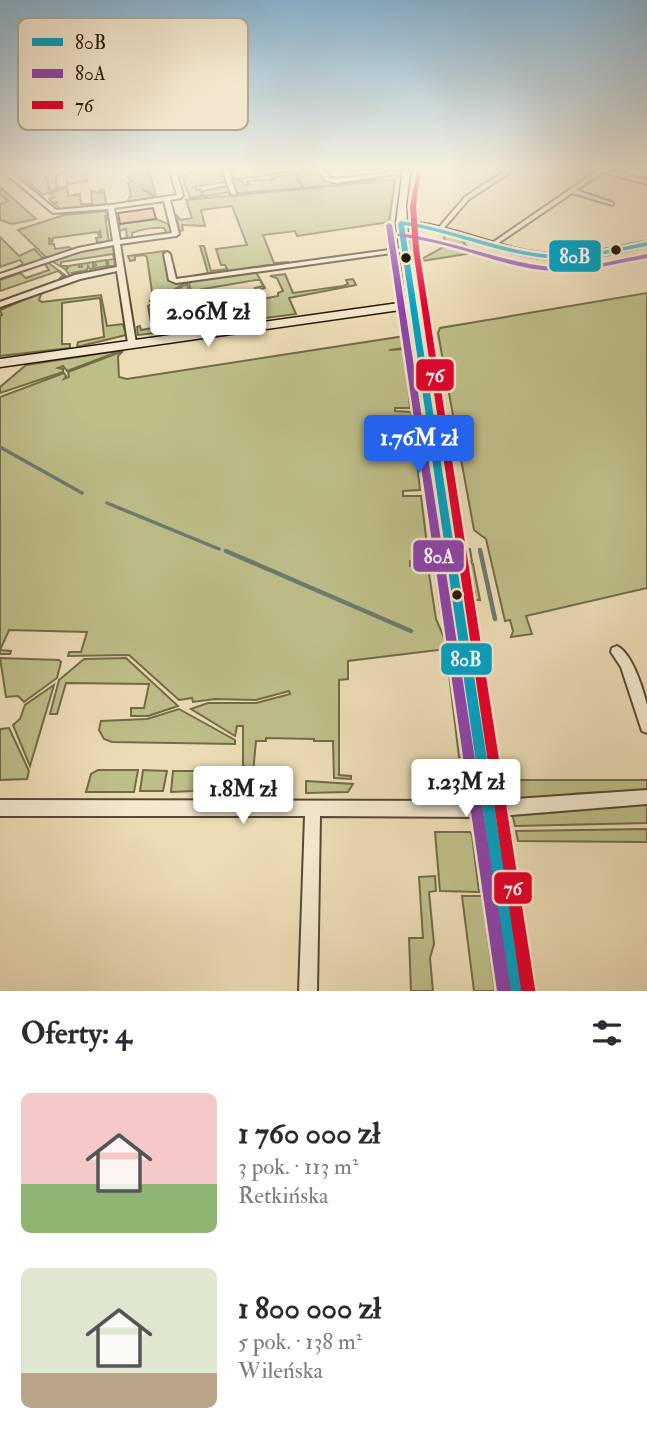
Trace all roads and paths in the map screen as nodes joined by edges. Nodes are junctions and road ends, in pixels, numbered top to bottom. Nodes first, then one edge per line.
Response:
1 (112, 214) edge
2 (171, 214) edge
3 (402, 214) edge
4 (453, 214) edge
5 (536, 214) edge
6 (401, 223) junction
7 (442, 227) junction
8 (116, 243) junction
9 (495, 243) junction
10 (647, 244) edge
11 (404, 250) junction
12 (167, 254) dead end
13 (120, 268) junction
14 (0, 276) edge
15 (0, 305) edge
16 (412, 305) junction
17 (132, 343) junction
18 (0, 363) edge
19 (617, 652) dead end
20 (647, 726) edge
21 (647, 797) edge
22 (0, 808) edge
23 (313, 809) junction
24 (487, 809) junction
25 (308, 991) edge
26 (516, 991) edge

1 - 8 street
2 - 8 street
3 - 6 street
4 - 7 street
5 - 9 street
6 - 7 street
6 - 11 street
7 - 9 street
8 - 13 street
8 - 14 street
9 - 10 street
11 - 12 street
11 - 16 street
13 - 15 street
13 - 17 street
16 - 17 street
16 - 24 street
17 - 18 street
19 - 20 street
21 - 24 street
22 - 23 street
23 - 24 street
23 - 25 street
24 - 26 street

